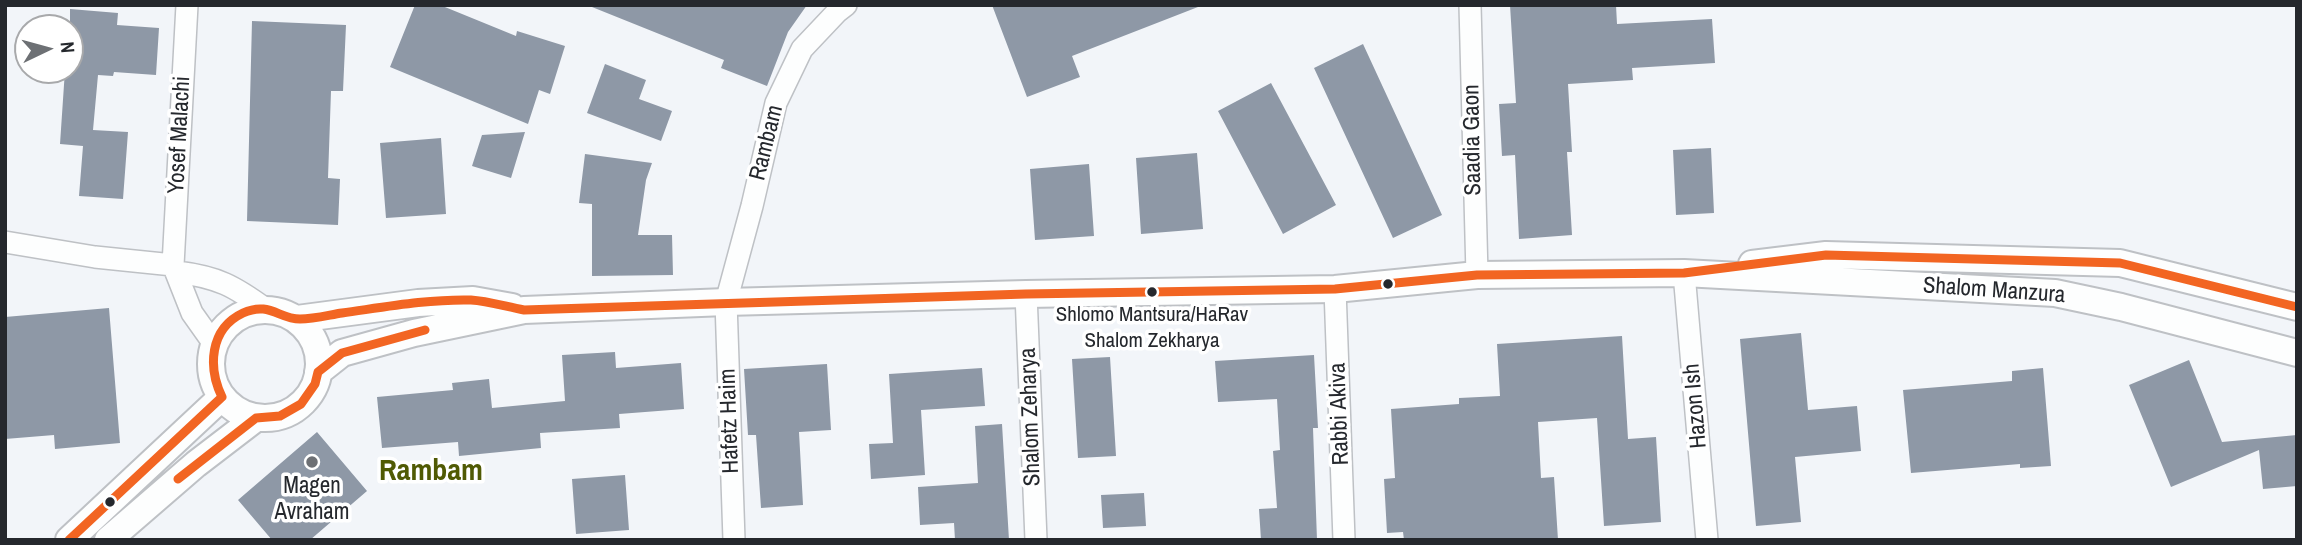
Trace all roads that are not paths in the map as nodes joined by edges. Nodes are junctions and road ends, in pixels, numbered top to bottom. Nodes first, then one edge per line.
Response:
1 (187, 5) edge
2 (846, 5) edge
3 (1470, 5) edge
4 (5, 242) edge
5 (175, 269) junction
6 (1684, 273) junction
7 (1477, 275) junction
8 (1335, 289) junction
9 (1026, 294) junction
10 (726, 302) junction
11 (2297, 307) edge
12 (267, 310) junction
13 (524, 310) junction
14 (297, 319) junction
15 (214, 344) junction
16 (2297, 353) edge
17 (318, 372) junction
18 (222, 397) junction
19 (256, 418) junction
20 (69, 540) edge
21 (108, 540) edge
22 (734, 540) edge
23 (1036, 540) edge
24 (1344, 540) edge
25 (1707, 540) edge

1 - 5 street, Yosef Malachi
2 - 10 street, Rambam
3 - 7 street, Saadia Gaon
4 - 5 street
5 - 12 street
5 - 15 street
6 - 7 street, Shalom Manzura
6 - 11 street, Shalom Manzura
6 - 16 street, Shalom Manzura
6 - 25 street, Hazon Ish
7 - 8 street, Shalom Manzura
8 - 9 street, Shalom Manzura
8 - 24 street, Rabbi Akiva
9 - 10 street, Shalom Manzura
9 - 23 street, Shalom Zeharya
10 - 13 street, Shalom Manzura
10 - 22 street, Hafetz Haim
12 - 14 street
12 - 15 street
13 - 14 street, Shalom Manzura
13 - 17 street, Shalom Manzura
14 - 17 street
15 - 18 street
17 - 19 street
18 - 19 street
18 - 20 street
19 - 21 street

